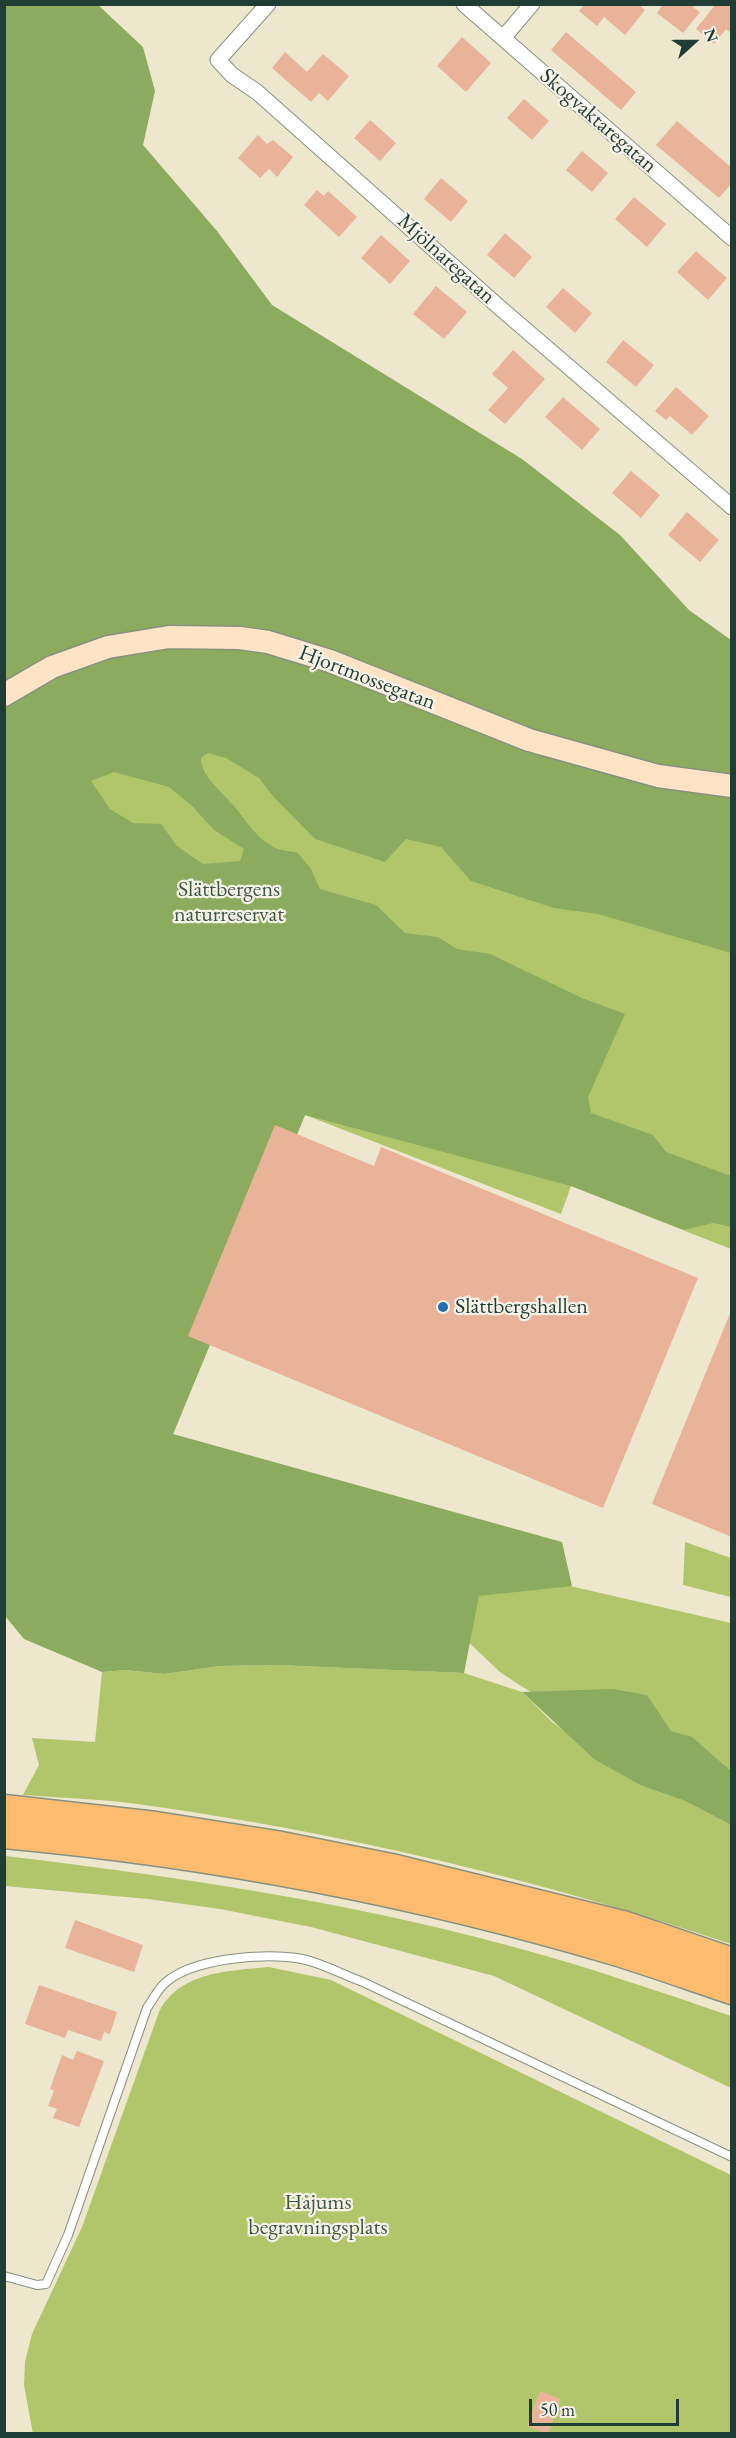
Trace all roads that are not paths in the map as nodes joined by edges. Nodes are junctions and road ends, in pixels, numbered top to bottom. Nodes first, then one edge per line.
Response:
1 (268, 4) edge
2 (464, 4) edge
3 (532, 4) edge
4 (503, 38) junction
5 (732, 238) edge
6 (732, 507) edge
7 (4, 695) edge
8 (732, 786) edge
9 (4, 1809) edge
10 (4, 1834) edge
11 (732, 1962) edge
12 (732, 1990) edge
13 (732, 2157) edge
14 (4, 2276) edge

1 - 6 street, Mjölnaregatan
2 - 4 street, Skogvaktaregatan
3 - 4 street
4 - 5 street, Skogvaktaregatan
7 - 8 street, Hjortmossegatan
9 - 11 highway
10 - 12 highway
13 - 14 lane

